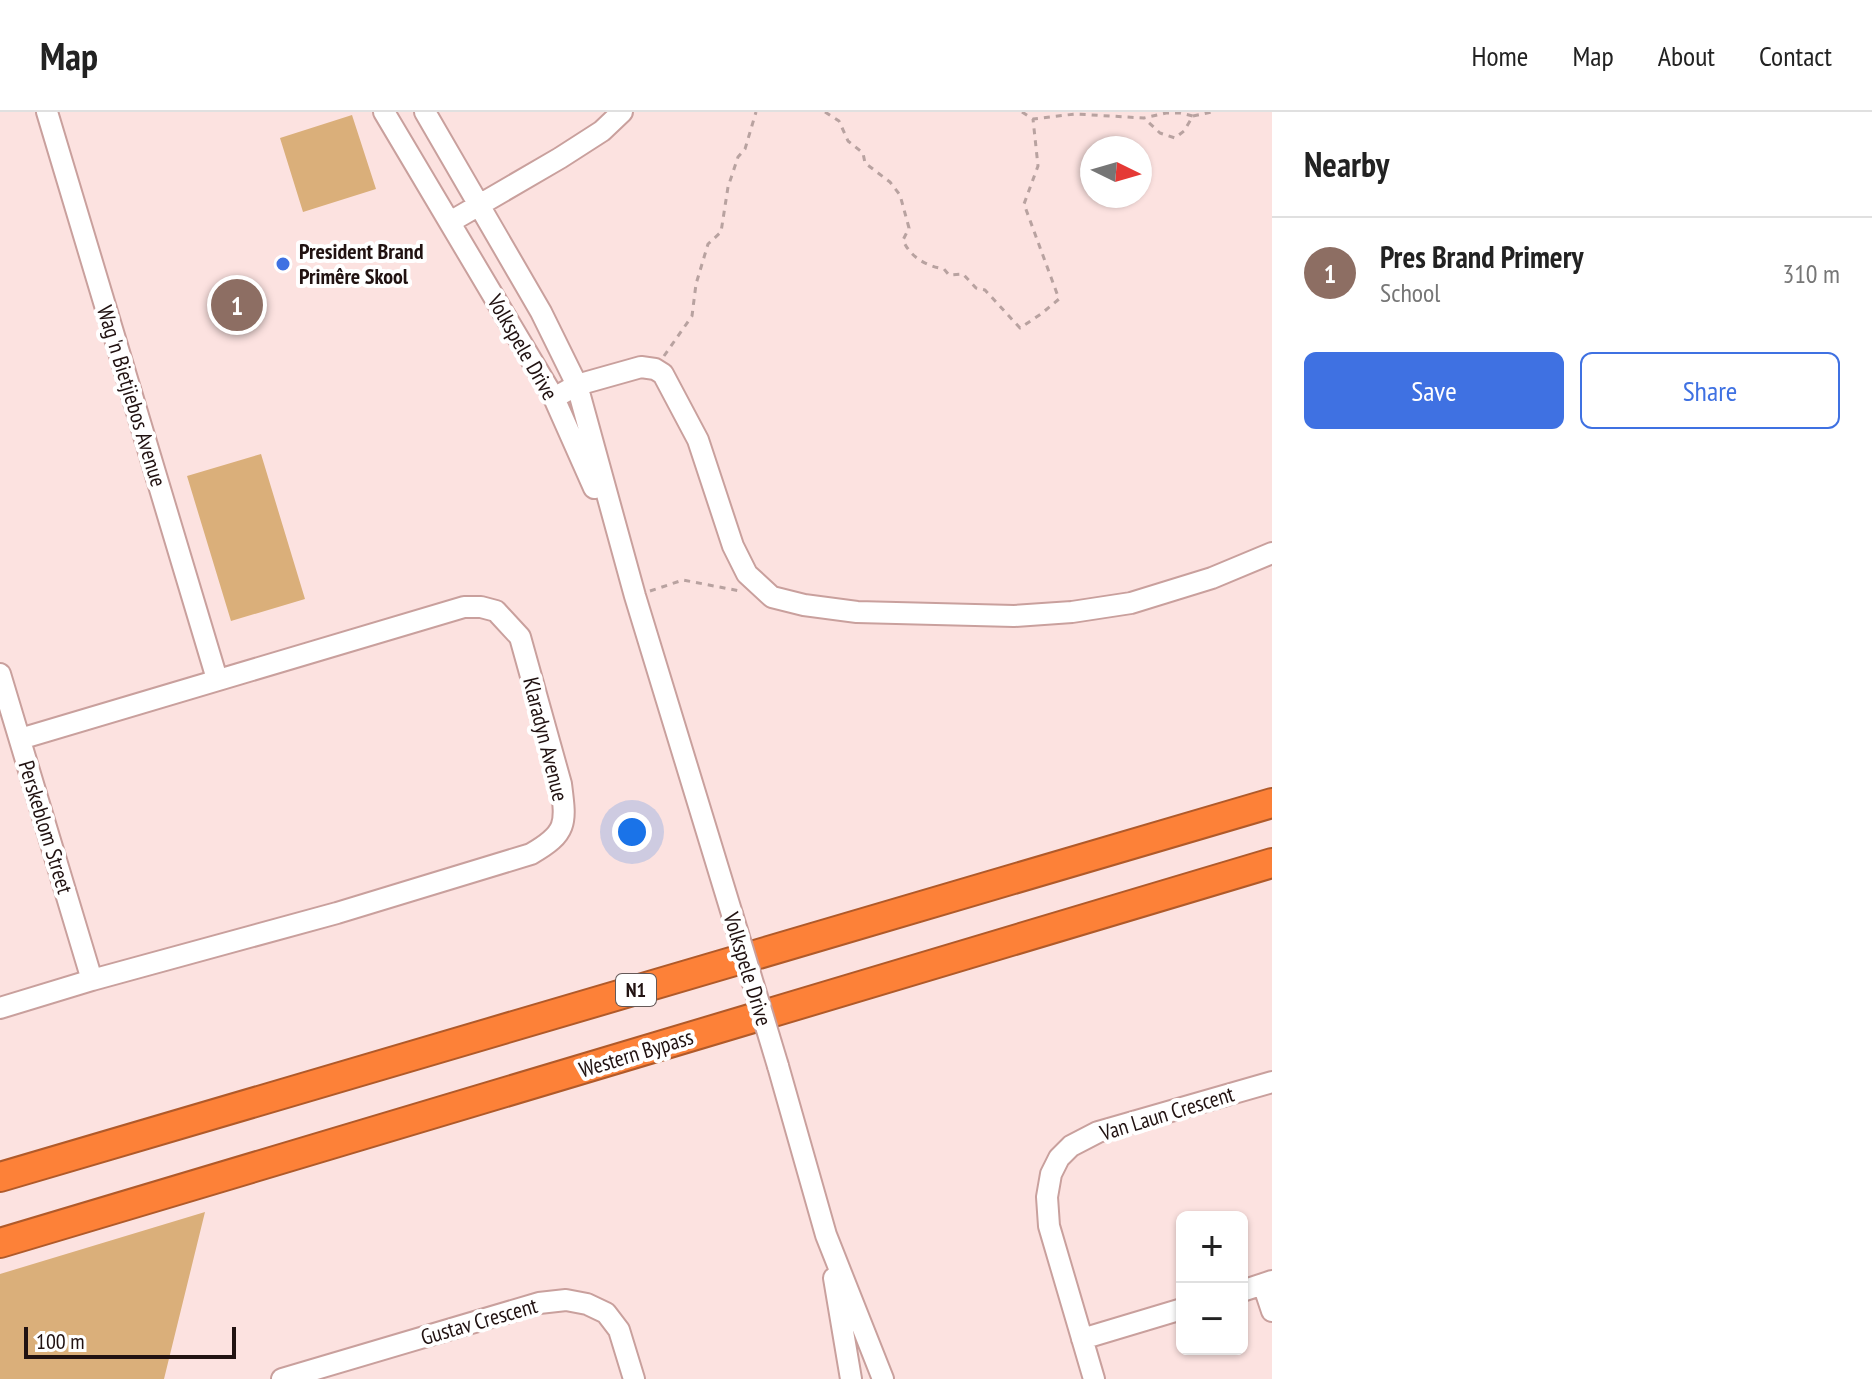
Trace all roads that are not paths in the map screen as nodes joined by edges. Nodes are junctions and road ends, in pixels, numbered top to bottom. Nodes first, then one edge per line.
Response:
1 (47, 112) edge
2 (384, 112) edge
3 (425, 112) edge
4 (622, 112) edge
5 (481, 206) junction
6 (450, 222) junction
7 (577, 385) junction
8 (554, 398) junction
9 (1272, 553) edge
10 (635, 596) junction
11 (0, 674) edge
12 (217, 679) junction
13 (20, 739) junction
14 (1272, 803) edge
15 (1272, 863) edge
16 (92, 980) junction
17 (0, 1008) edge
18 (1272, 1082) edge
19 (0, 1177) edge
20 (826, 1235) junction
21 (0, 1243) edge
22 (1268, 1283) edge
23 (1248, 1289) edge
24 (1176, 1311) edge
25 (1272, 1311) edge
26 (1082, 1339) junction
27 (880, 1378) edge
28 (282, 1379) edge
29 (634, 1379) edge
30 (851, 1379) edge
31 (1094, 1379) edge

1 - 12 street, Wag 'n Bietjiebos Avenue
2 - 6 street, Volkspele Drive
3 - 5 street, Volkspele Drive
4 - 5 street
5 - 6 street
5 - 7 street, Volkspele Drive
6 - 8 street, Volkspele Drive
7 - 8 street
7 - 9 street
7 - 10 street, Volkspele Drive
8 - 10 street, Volkspele Drive
10 - 20 street, Volkspele Drive, bridge
11 - 13 street, Perskeblom Street
12 - 13 street, Klaradyn Avenue
12 - 16 street, Klaradyn Avenue
13 - 16 street, Perskeblom Street
14 - 19 highway, N1
15 - 21 highway, Western Bypass
16 - 17 street, Klaradyn Avenue
18 - 26 street, Van Laun Crescent
20 - 27 street
20 - 30 street
22 - 23 street
22 - 25 street
24 - 26 street
26 - 31 street, Van Laun Crescent
28 - 29 street, Gustav Crescent

